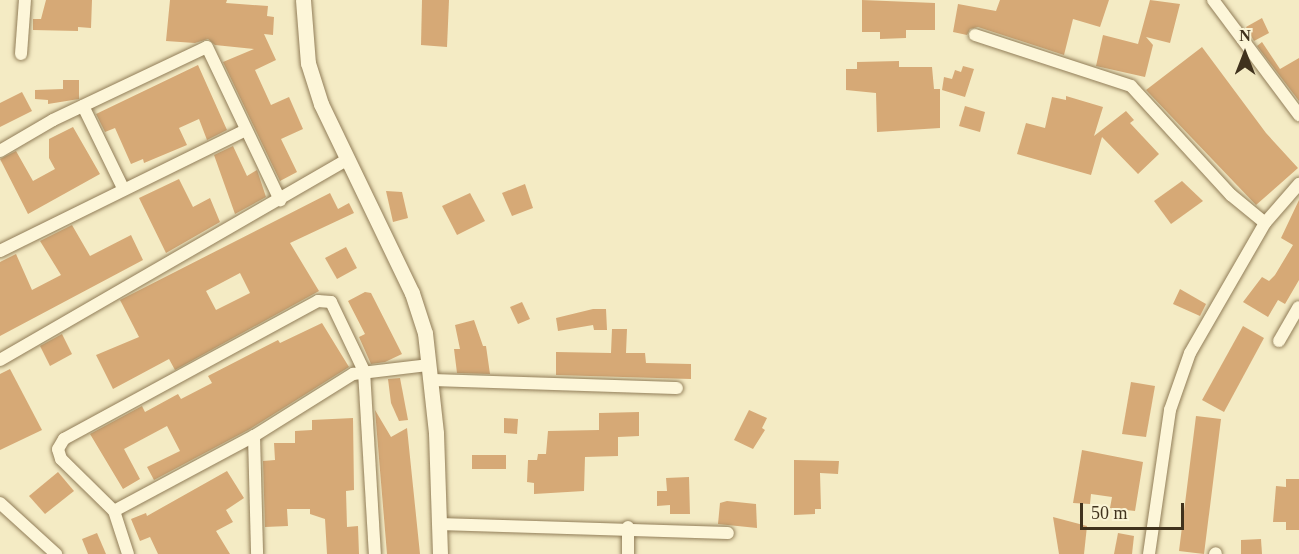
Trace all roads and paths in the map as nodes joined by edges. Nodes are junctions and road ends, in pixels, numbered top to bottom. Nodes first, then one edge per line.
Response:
1 (25, 0) edge
2 (303, 0) edge
3 (1213, 0) edge
4 (975, 34) dead end
5 (21, 54) dead end
6 (83, 106) junction
7 (1299, 115) edge
8 (244, 131) junction
9 (0, 151) edge
10 (348, 159) junction
11 (1299, 184) edge
12 (124, 190) junction
13 (280, 200) junction
14 (1265, 223) junction
15 (0, 251) edge
16 (1299, 307) edge
17 (1279, 341) dead end
18 (0, 360) edge
19 (364, 371) junction
20 (430, 373) junction
21 (677, 388) dead end
22 (254, 436) junction
23 (0, 502) edge
24 (114, 511) junction
25 (439, 524) junction
26 (628, 527) junction
27 (728, 533) dead end
28 (56, 554) edge
29 (128, 554) edge
30 (257, 554) edge
31 (375, 554) edge
32 (440, 554) edge
33 (628, 554) edge
34 (1149, 554) edge

1 - 5 street
2 - 10 street
3 - 7 street
4 - 14 street
6 - 8 street
6 - 9 street
6 - 12 street
8 - 12 street
8 - 13 street
10 - 13 street
10 - 20 street
11 - 14 street
12 - 15 street
13 - 18 street
14 - 34 street
16 - 17 street
19 - 20 street
19 - 22 street
19 - 24 street
19 - 31 street
20 - 21 street
20 - 25 street
22 - 24 street
22 - 30 street
23 - 28 street
24 - 29 street
25 - 26 street
25 - 32 street
26 - 27 street
26 - 33 street

